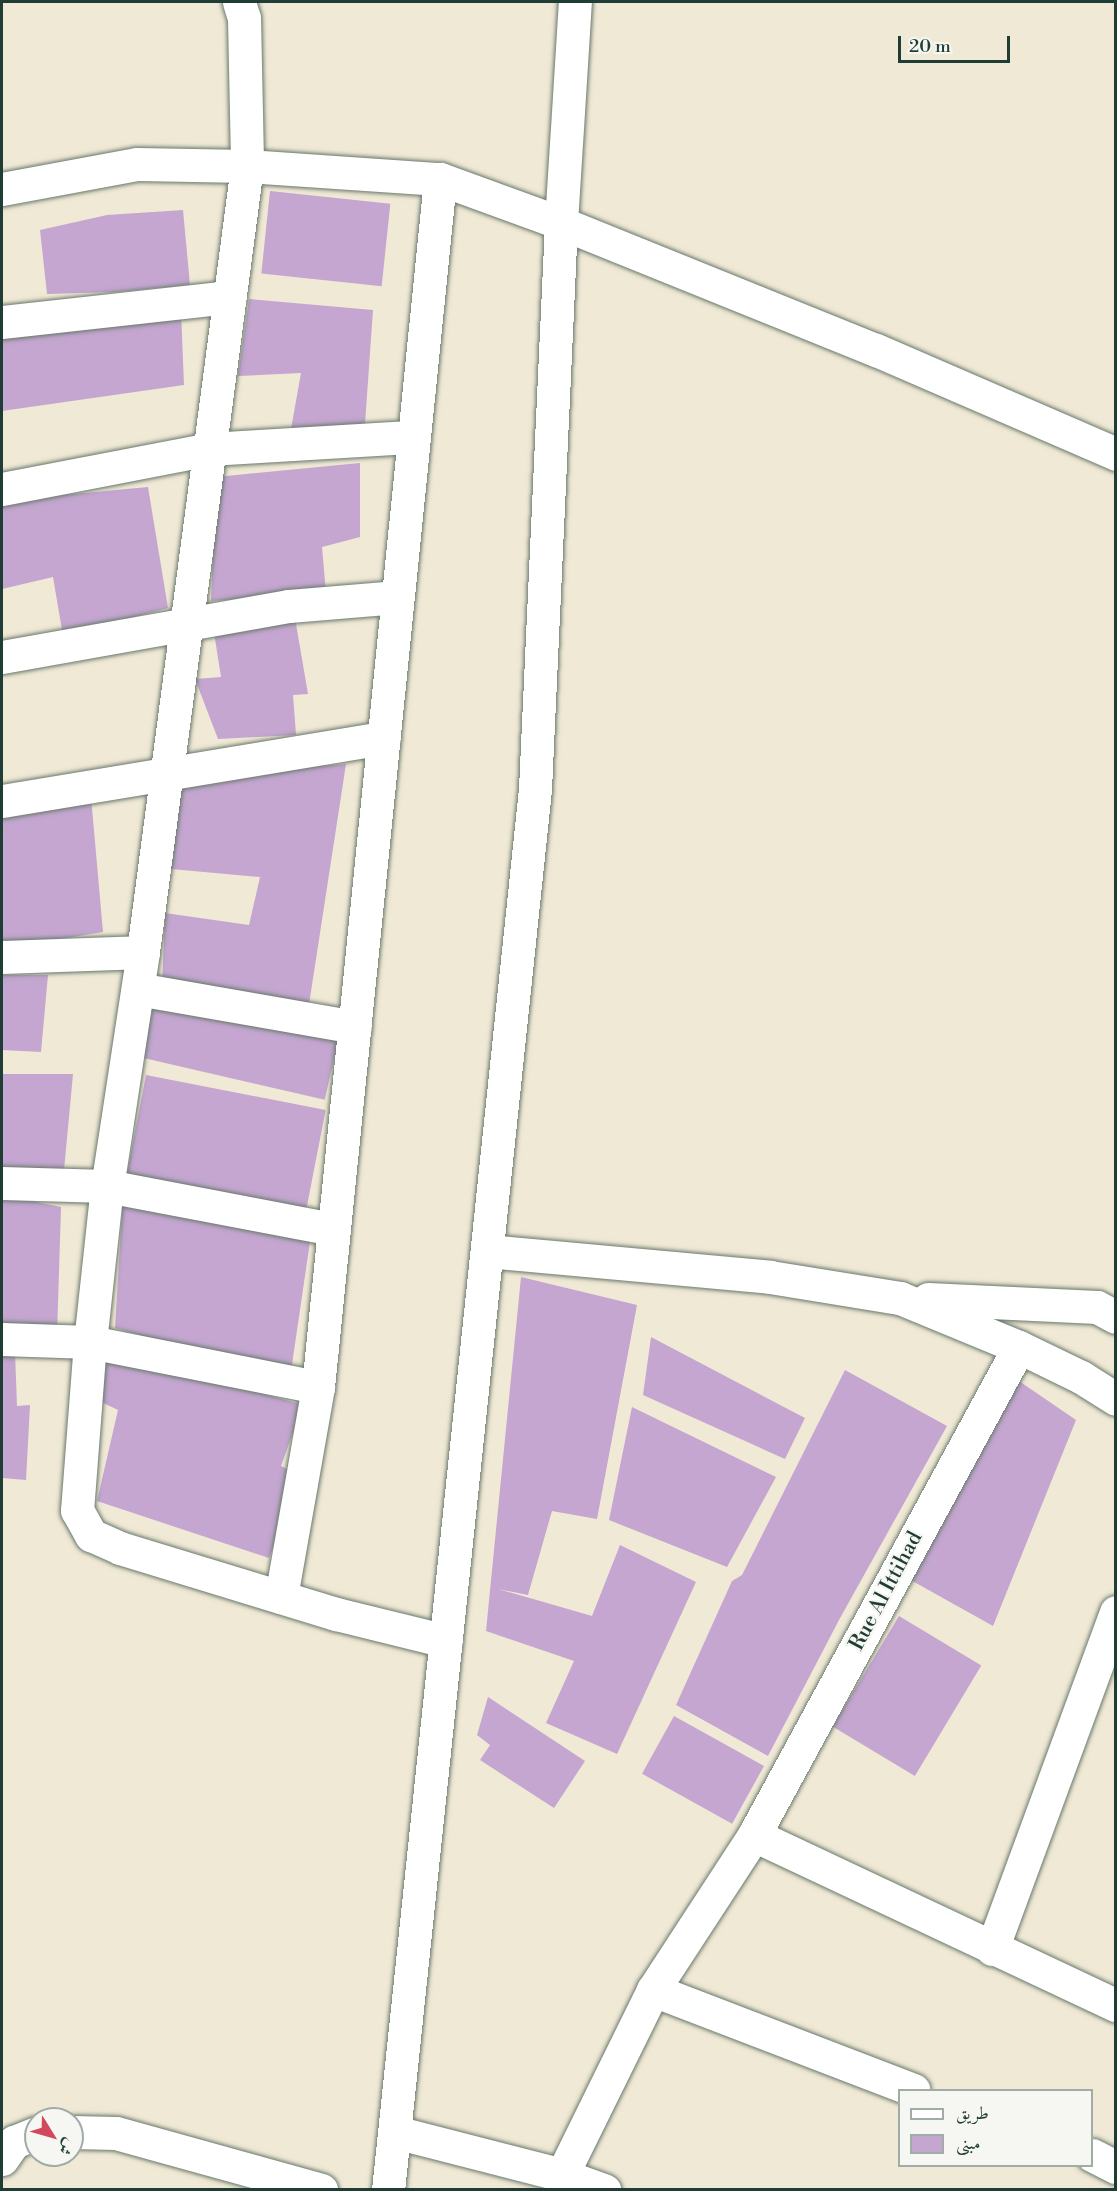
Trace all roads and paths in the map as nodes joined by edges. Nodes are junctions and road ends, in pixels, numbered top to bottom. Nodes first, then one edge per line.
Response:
1 (239, 2) edge
2 (575, 2) edge
3 (247, 166) junction
4 (440, 179) junction
5 (2, 189) edge
6 (561, 223) junction
7 (230, 297) junction
8 (2, 322) edge
9 (414, 437) junction
10 (209, 449) junction
11 (1116, 454) edge
12 (2, 489) edge
13 (398, 597) junction
14 (188, 624) junction
15 (2, 657) edge
16 (384, 738) junction
17 (166, 774) junction
18 (2, 801) edge
19 (143, 952) junction
20 (2, 957) edge
21 (138, 989) junction
22 (355, 1027) junction
23 (2, 1183) edge
24 (107, 1186) junction
25 (332, 1229) junction
26 (487, 1251) junction
27 (900, 1298) junction
28 (1116, 1317) edge
29 (2, 1339) edge
30 (90, 1342) junction
31 (1019, 1347) junction
32 (318, 1387) junction
33 (1116, 1399) edge
34 (281, 1597) junction
35 (1116, 1612) edge
36 (446, 1641) junction
37 (754, 1835) junction
38 (992, 1949) junction
39 (653, 1990) junction
40 (1114, 2002) edge
41 (908, 2089) edge
42 (84, 2132) edge
43 (395, 2132) junction
44 (24, 2138) edge
45 (1093, 2156) edge
46 (2, 2158) edge
47 (1116, 2167) edge
48 (562, 2175) junction
49 (321, 2190) edge
50 (388, 2190) edge
51 (604, 2190) edge

1 - 3 street
2 - 6 street
3 - 4 street
3 - 5 street
3 - 7 street
4 - 6 street
4 - 9 street
6 - 11 street
6 - 26 street
7 - 8 street
7 - 10 street
9 - 10 street
9 - 13 street
10 - 12 street
10 - 14 street
13 - 14 street
13 - 16 street
14 - 15 street
14 - 17 street
16 - 17 street
16 - 22 street
17 - 18 street
17 - 19 street
19 - 20 street
19 - 21 street
21 - 22 street
21 - 24 street
22 - 25 street
23 - 24 street
24 - 25 street
24 - 30 street
25 - 32 street
26 - 27 street
26 - 36 street
27 - 28 street
27 - 31 street
29 - 30 street
30 - 32 street
30 - 34 street
31 - 33 street
31 - 37 street, Rue Al Ittihad
32 - 34 street
34 - 36 street
35 - 38 street
36 - 43 street
37 - 38 street
37 - 39 street, Rue Al Ittihad
38 - 40 street
39 - 41 street
39 - 48 street, Rue Al Ittihad
42 - 49 street
43 - 48 street
43 - 50 street
44 - 46 street
45 - 47 street
48 - 51 street

